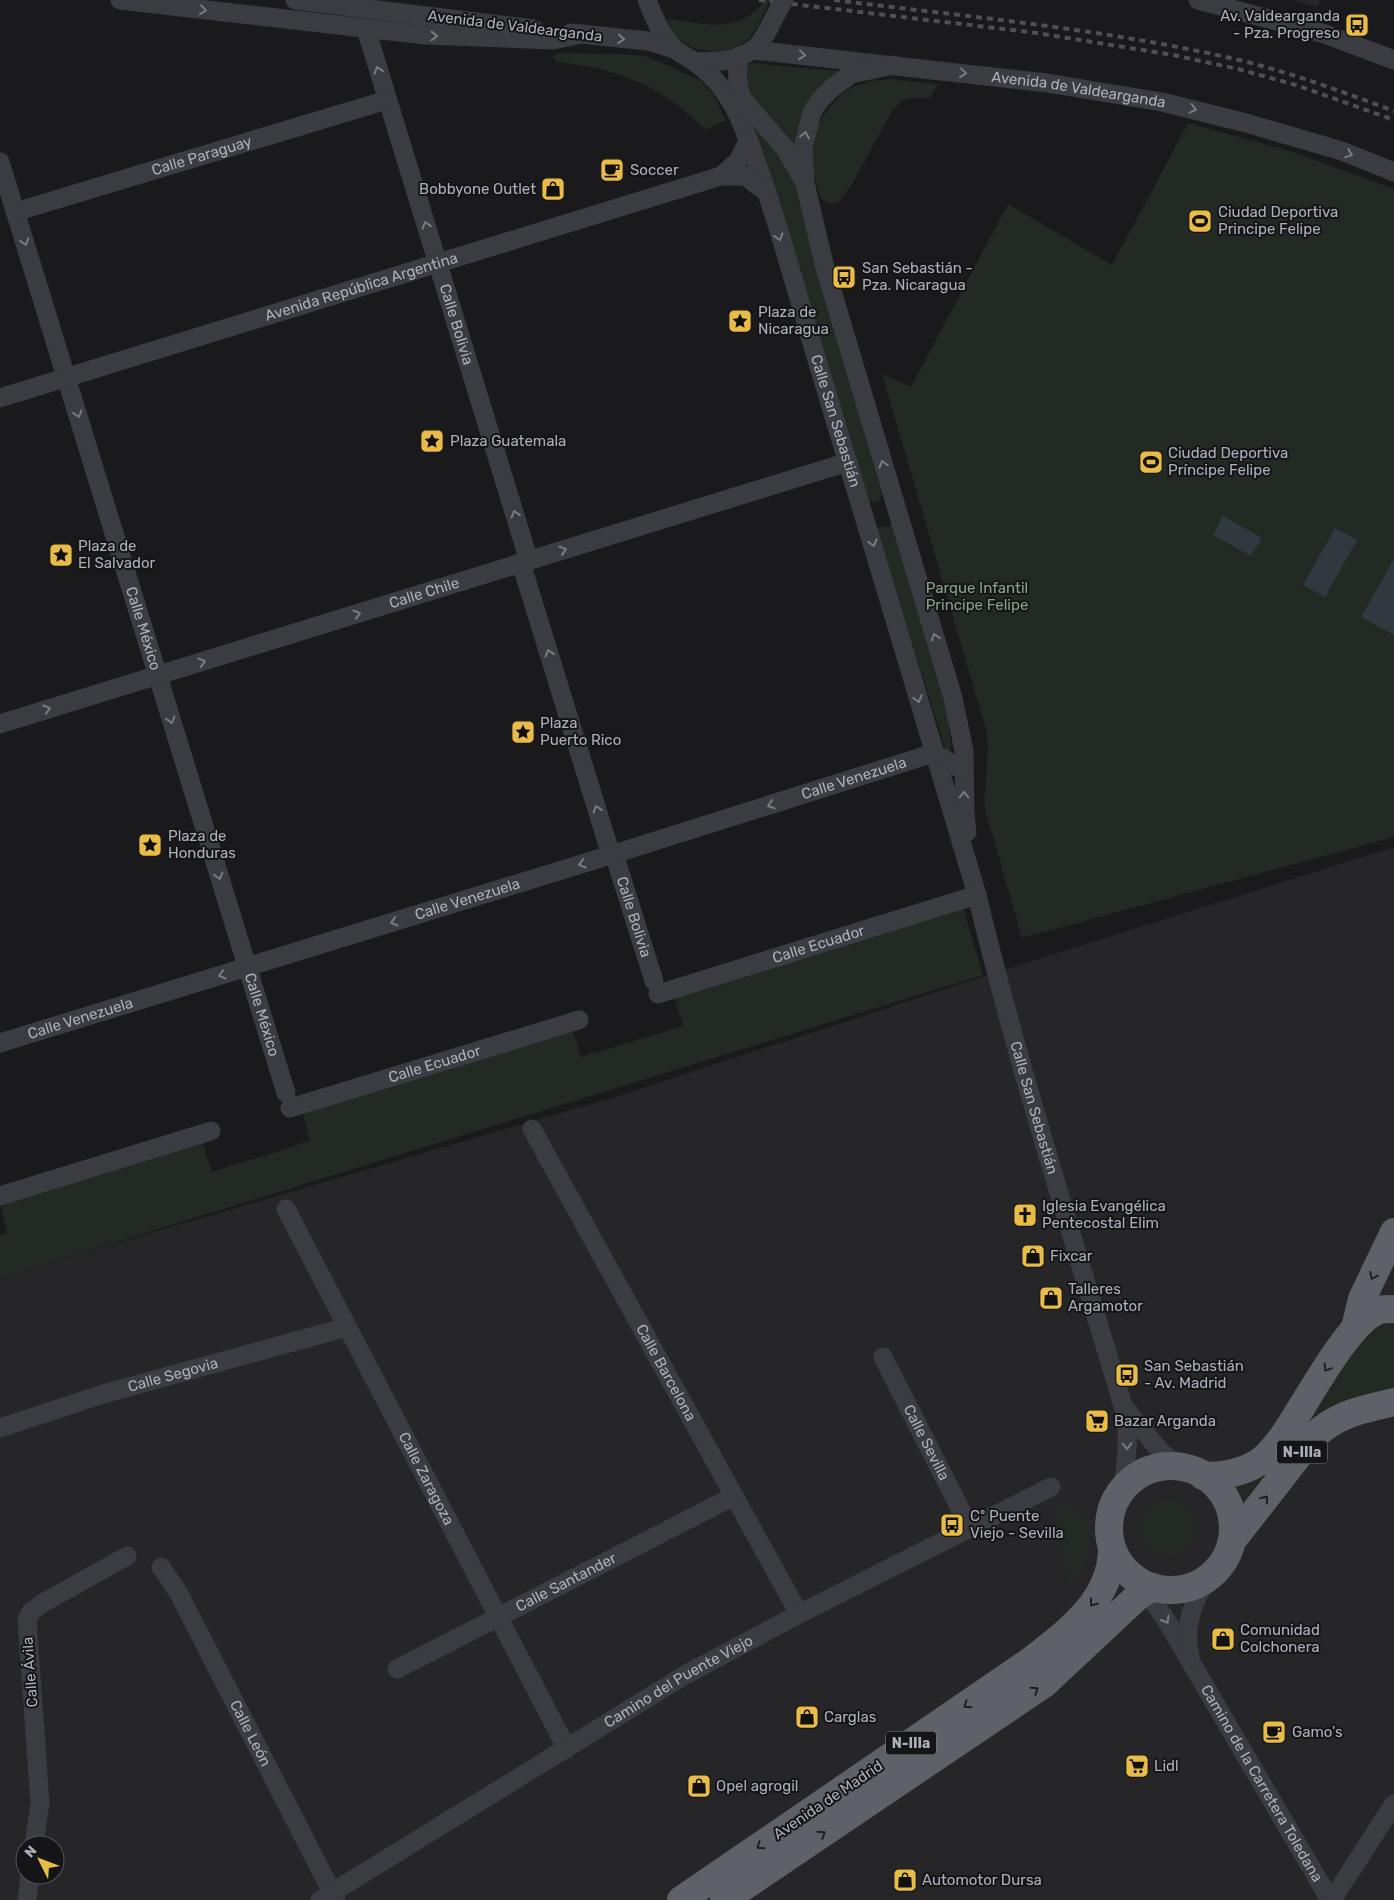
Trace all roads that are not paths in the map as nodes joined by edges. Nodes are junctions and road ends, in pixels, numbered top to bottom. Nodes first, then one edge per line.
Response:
1 (120, 0) edge
2 (295, 0) edge
3 (784, 0) edge
4 (1198, 0) edge
5 (648, 4) edge
6 (366, 29) junction
7 (582, 34) junction
8 (674, 49) junction
9 (746, 53) junction
10 (1394, 60) edge
11 (695, 62) junction
12 (893, 65) junction
13 (387, 100) junction
14 (748, 141) junction
15 (0, 162) edge
16 (1394, 172) edge
17 (721, 176) junction
18 (805, 183) junction
19 (765, 191) junction
20 (15, 212) junction
21 (437, 262) junction
22 (66, 378) junction
23 (0, 398) edge
24 (848, 462) junction
25 (894, 501) junction
26 (862, 509) junction
27 (525, 562) junction
28 (158, 675) junction
29 (0, 724) edge
30 (934, 753) junction
31 (964, 771) junction
32 (613, 855) junction
33 (977, 895) junction
34 (247, 967) junction
35 (656, 987) joint
36 (579, 1020) dead end
37 (0, 1043) edge
38 (288, 1100) joint
39 (532, 1129) dead end
40 (211, 1131) dead end
41 (0, 1196) edge
42 (286, 1210) dead end
43 (1394, 1232) edge
44 (1394, 1309) edge
45 (347, 1327) junction
46 (1355, 1328) junction
47 (883, 1357) dead end
48 (1394, 1402) edge
49 (1123, 1406) junction
50 (0, 1428) edge
51 (1192, 1473) junction
52 (1123, 1486) junction
53 (1051, 1487) dead end
54 (734, 1496) junction
55 (970, 1528) junction
56 (1235, 1537) junction
57 (1112, 1550) junction
58 (127, 1556) dead end
59 (161, 1567) dead end
60 (1205, 1581) junction
61 (1145, 1586) junction
62 (799, 1614) junction
63 (498, 1617) junction
64 (1193, 1668) junction
65 (397, 1669) dead end
66 (567, 1749) junction
67 (1394, 1804) edge
68 (35, 1835) edge
69 (29, 1885) edge
70 (329, 1897) edge
71 (27, 1900) edge
72 (680, 1900) edge
73 (724, 1900) edge
74 (1331, 1900) edge

1 -> 6 street
2 - 7 street, Avenida de Valdearganda
3 - 9 street, bridge
4 - 10 street
5 - 8 street
6 -> 7 street
13 -> 6 street, Calle Bolivia
7 -> 8 street, Avenida de Valdearganda
8 - 11 street, Calle San Sebastián
9 - 11 street
9 -> 12 street, Avenida de Valdearganda
9 - 18 street
11 - 14 street, Calle San Sebastián
12 -> 16 street, Avenida de Valdearganda
18 -> 12 street
13 - 20 street, Calle Paraguay
21 -> 13 street, Calle Bolivia
14 - 17 street, Avenida República Argentina
14 - 19 street, Calle San Sebastián
15 - 20 street, Calle México
17 - 19 street, Avenida República Argentina
17 - 21 street, Avenida República Argentina
25 -> 18 street, Calle San Sebastián
19 -> 24 street, Calle San Sebastián
20 -> 22 street, Calle México
21 - 22 street, Avenida República Argentina
27 -> 21 street, Calle Bolivia
22 - 23 street, Avenida República Argentina
22 -> 28 street, Calle México
24 - 26 street, Calle San Sebastián
27 -> 24 street, Calle Chile
25 - 26 street
31 -> 25 street, Calle San Sebastián
26 -> 30 street, Calle San Sebastián
28 -> 27 street, Calle Chile
32 -> 27 street, Calle Bolivia
29 -> 28 street, Calle Chile
28 -> 34 street, Calle México
30 - 31 street
30 -> 32 street, Calle Venezuela
30 - 33 street, Calle San Sebastián
33 -> 31 street, Calle San Sebastián
32 -> 34 street, Calle Venezuela
32 - 35 street, Calle Bolivia
33 - 35 street, Calle Ecuador
33 - 49 street, Calle San Sebastián
34 -> 37 street, Calle Venezuela
34 - 38 street, Calle México
36 - 38 street, Calle Ecuador
39 - 54 street, Calle Barcelona
40 - 41 street
42 - 45 street, Calle Zaragoza
43 -> 46 highway, N-IIIa
44 - 46 highway, N-IIIa
45 - 50 street, Calle Segovia
45 - 63 street, Calle Zaragoza
46 -> 51 highway, N-IIIa
47 - 55 street, Calle Sevilla
56 -> 48 highway, N-IIIa
49 - 51 street
49 -> 52 street, Calle San Sebastián
51 - 52 highway, N-IIIa
51 - 56 highway
52 - 57 highway, N-IIIa
53 - 55 street, Camino del Puente Viejo
54 - 62 street, Calle Barcelona
54 - 63 street, Calle Santander
55 - 62 street, Camino del Puente Viejo
56 - 60 highway, N-IIIa
57 - 61 highway, N-IIIa
57 -> 72 highway, Avenida de Madrid / N-IIIa
58 - 68 street, Calle Ávila
59 - 70 street, Calle León
60 - 61 highway, N-IIIa
60 - 64 street, Camino de la Carretera Toledana
61 -> 64 street, Camino de la Carretera Toledana
73 -> 61 highway, Avenida de Madrid / N-IIIa
62 - 66 street, Camino del Puente Viejo
63 - 65 street, Calle Santander
63 - 66 street, Calle Zaragoza
64 - 74 street, Camino de la Carretera Toledana
66 - 70 street, Camino del Puente Viejo
67 - 74 street
69 - 71 street

